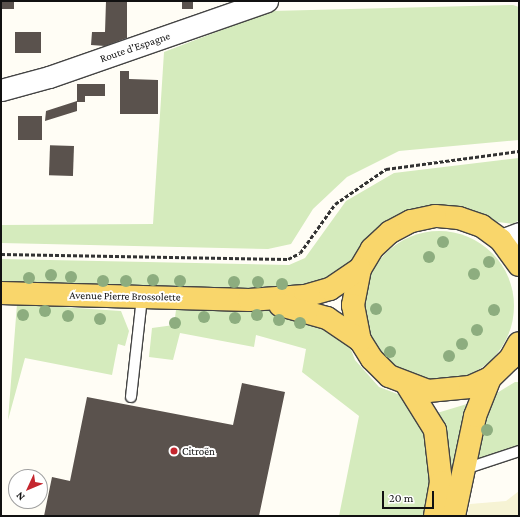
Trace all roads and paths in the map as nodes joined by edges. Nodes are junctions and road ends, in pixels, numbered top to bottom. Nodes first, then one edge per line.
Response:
1 (268, 1) edge
2 (1, 90) edge
3 (519, 151) edge
4 (510, 236) edge
5 (1, 254) edge
6 (519, 265) edge
7 (360, 269) junction
8 (1, 294) edge
9 (142, 297) junction
10 (249, 300) junction
11 (360, 340) junction
12 (516, 356) edge
13 (490, 378) junction
14 (407, 385) junction
15 (131, 397) dead end
16 (519, 451) edge
17 (465, 469) junction
18 (435, 516) edge
19 (454, 516) edge

1 - 2 street, Route d'Espagne
3 - 5 path
4 - 6 main road
4 - 7 main road
7 - 10 main road, Avenue Pierre Brossolette
7 - 11 main road
8 - 9 main road, Avenue Pierre Brossolette
9 - 10 main road, Avenue Pierre Brossolette
9 - 15 lane
10 - 11 main road, Avenue Pierre Brossolette
11 - 14 main road
12 - 13 main road
13 - 14 main road
13 - 17 main road
14 - 18 main road
16 - 17 lane
17 - 19 main road

